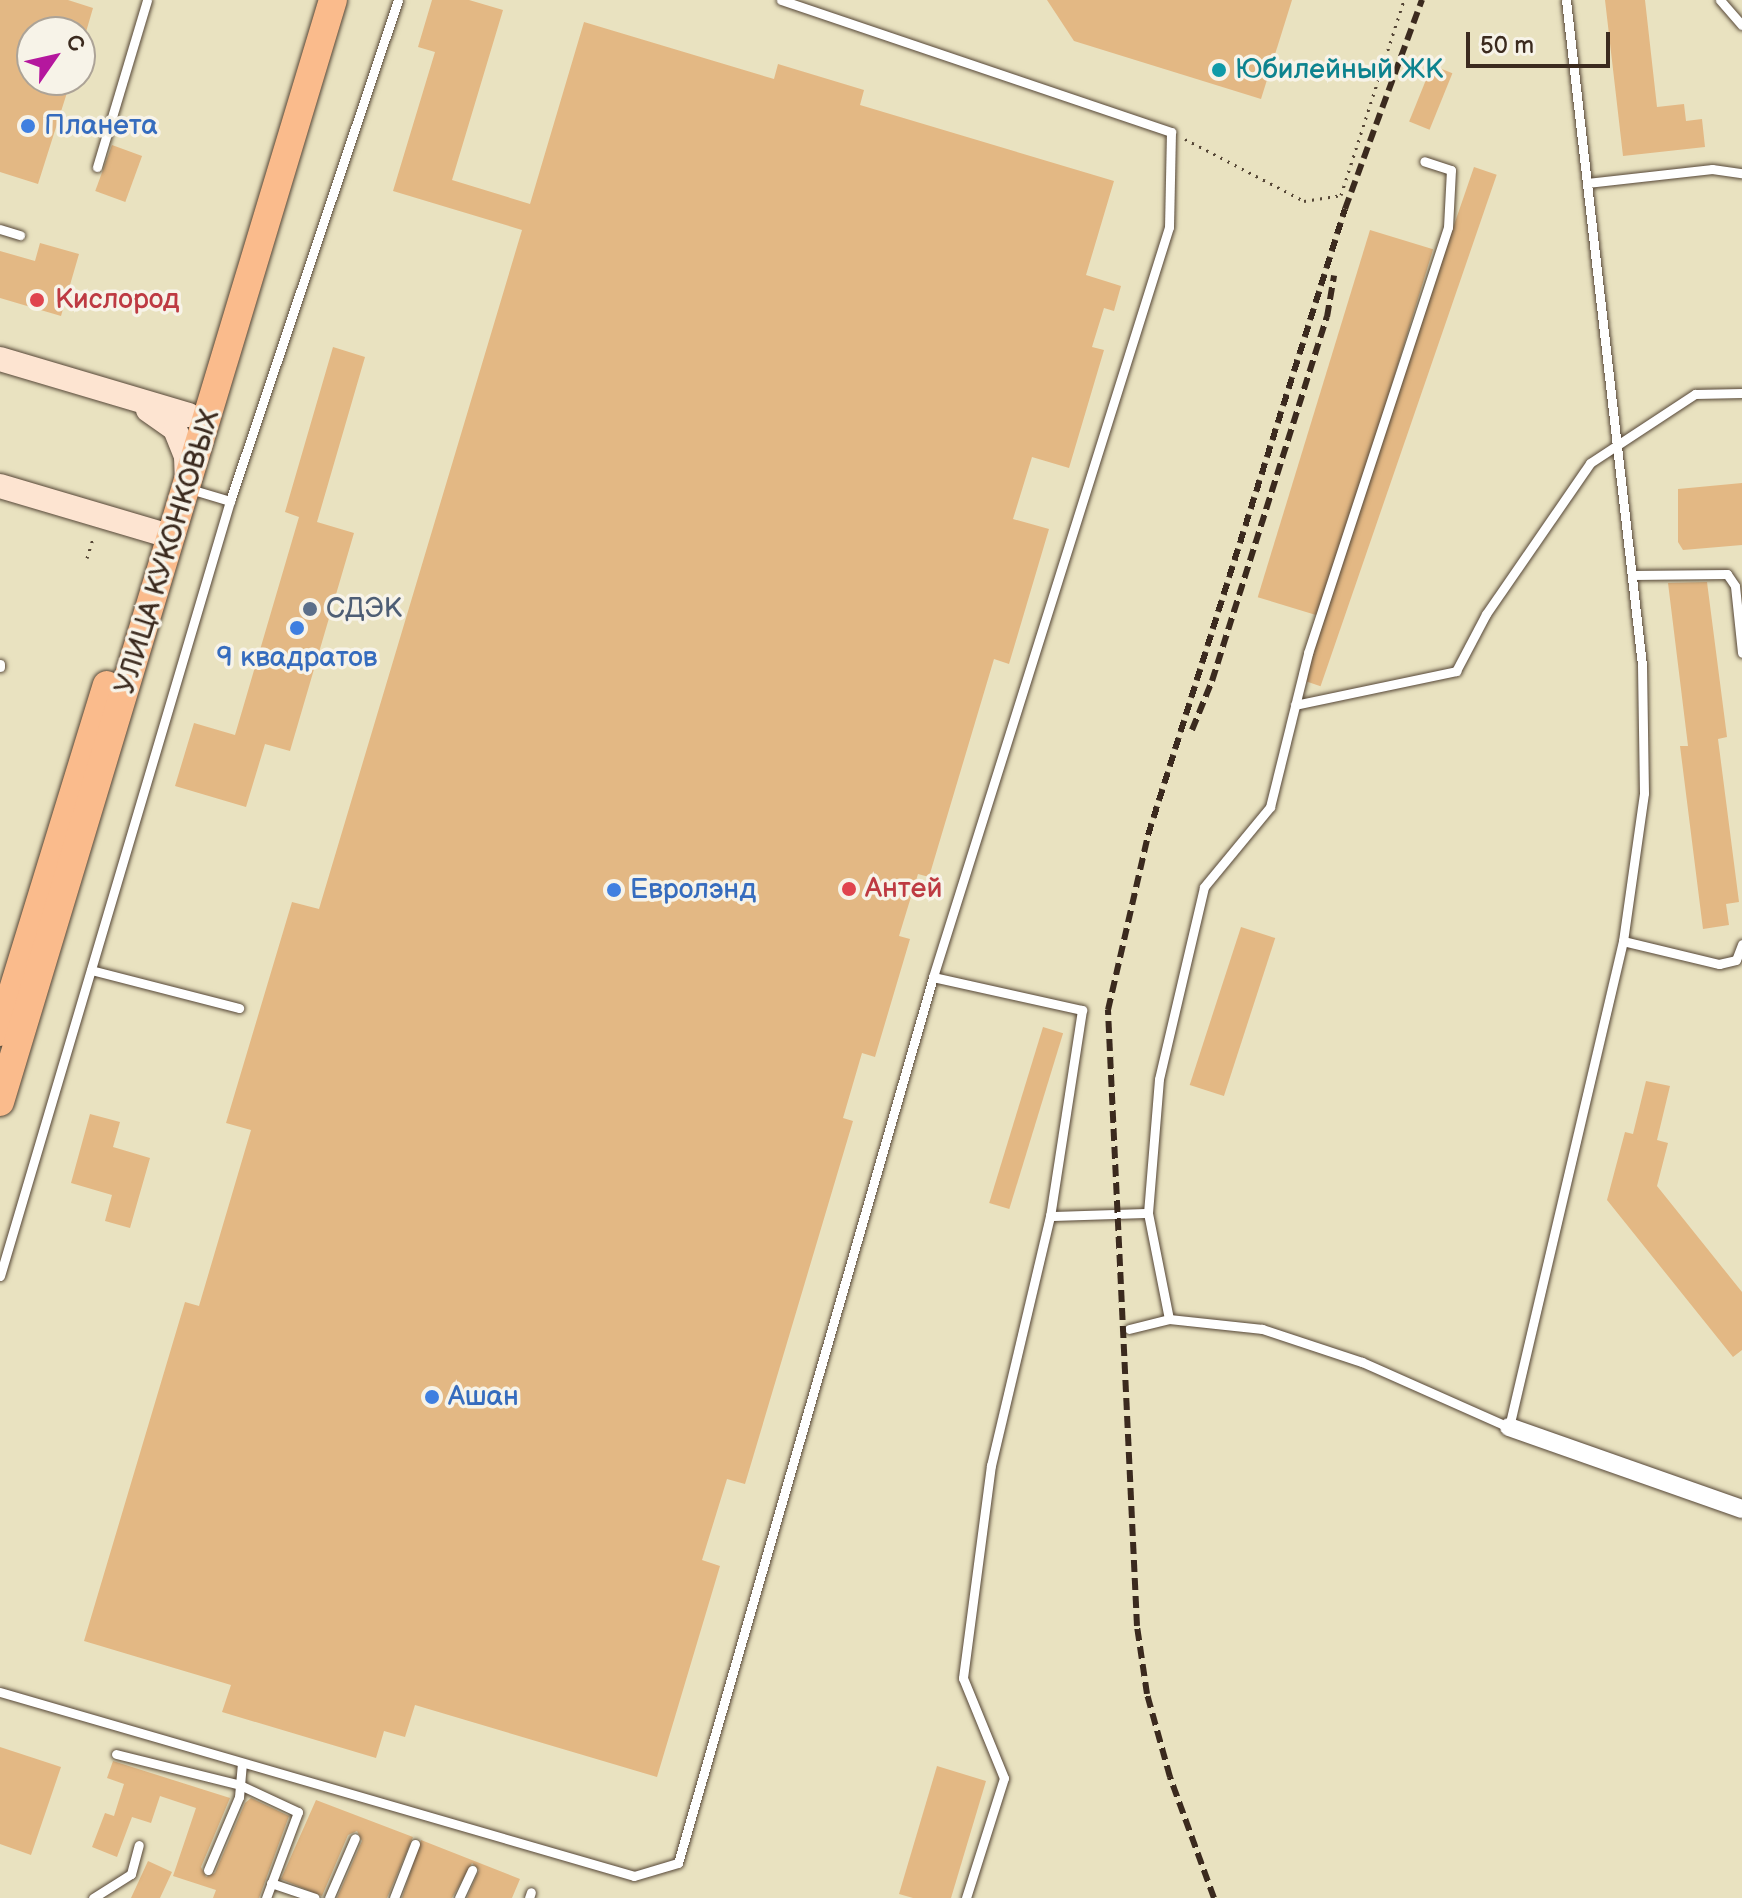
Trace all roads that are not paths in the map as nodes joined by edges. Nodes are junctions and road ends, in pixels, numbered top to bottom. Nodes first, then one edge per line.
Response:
1 (147, 0) edge
2 (315, 0) edge
3 (333, 0) edge
4 (398, 0) edge
5 (781, 0) edge
6 (1566, 0) edge
7 (1720, 0) edge
8 (1742, 25) edge
9 (1424, 161) dead end
10 (97, 167) dead end
11 (1742, 173) edge
12 (1587, 183) junction
13 (0, 229) edge
14 (20, 235) dead end
15 (0, 359) edge
16 (1742, 393) edge
17 (133, 400) junction
18 (189, 415) junction
19 (181, 443) junction
20 (1618, 443) junction
21 (178, 485) junction
22 (0, 486) edge
23 (230, 501) junction
24 (163, 534) junction
25 (1632, 575) junction
26 (1742, 653) edge
27 (1295, 705) junction
28 (1623, 941) junction
29 (1742, 944) edge
30 (91, 970) junction
31 (933, 977) junction
32 (239, 1008) dead end
33 (0, 1032) edge
34 (0, 1102) edge
35 (1148, 1213) junction
36 (1050, 1216) junction
37 (0, 1276) edge
38 (1169, 1319) junction
39 (1129, 1329) dead end
40 (1509, 1427) junction
41 (1742, 1509) edge
42 (0, 1692) edge
43 (116, 1754) dead end
44 (242, 1763) junction
45 (240, 1785) junction
46 (355, 1838) dead end
47 (415, 1844) dead end
48 (139, 1845) dead end
49 (208, 1870) dead end
50 (472, 1870) dead end
51 (271, 1883) junction
52 (93, 1898) edge
53 (266, 1898) edge
54 (315, 1898) edge
55 (329, 1898) edge
56 (394, 1898) edge
57 (459, 1898) edge
58 (966, 1898) edge

1 - 10 lane
2 - 18 main road, УЛИЦА КУКОНКОВЫХ
3 - 21 main road, УЛИЦА КУКОНКОВЫХ
4 - 23 lane
5 - 31 lane
6 - 12 lane
7 - 8 lane
9 - 27 lane
11 - 12 lane
12 - 20 lane
13 - 14 lane
15 - 17 main road
16 - 20 lane
17 - 18 main road
17 - 19 main road
18 - 19 main road, УЛИЦА КУКОНКОВЫХ
18 - 21 main road
19 - 21 main road, УЛИЦА КУКОНКОВЫХ
20 - 25 lane
20 - 27 lane
21 - 23 lane
21 - 24 main road, УЛИЦА КУКОНКОВЫХ
22 - 24 main road
23 - 30 lane
24 - 33 main road, УЛИЦА КУКОНКОВЫХ
24 - 34 main road, УЛИЦА КУКОНКОВЫХ
25 - 26 lane
25 - 28 lane
27 - 35 lane
28 - 29 lane
28 - 40 lane
30 - 32 lane
30 - 37 lane
31 - 36 lane
31 - 44 lane
35 - 36 lane
35 - 38 lane
36 - 58 lane
38 - 39 lane
38 - 40 lane
40 - 41 street
42 - 44 lane
43 - 45 lane
44 - 45 lane
45 - 49 lane
45 - 51 lane
46 - 55 lane
47 - 56 lane
48 - 52 lane
50 - 57 lane
51 - 53 lane
51 - 54 lane

